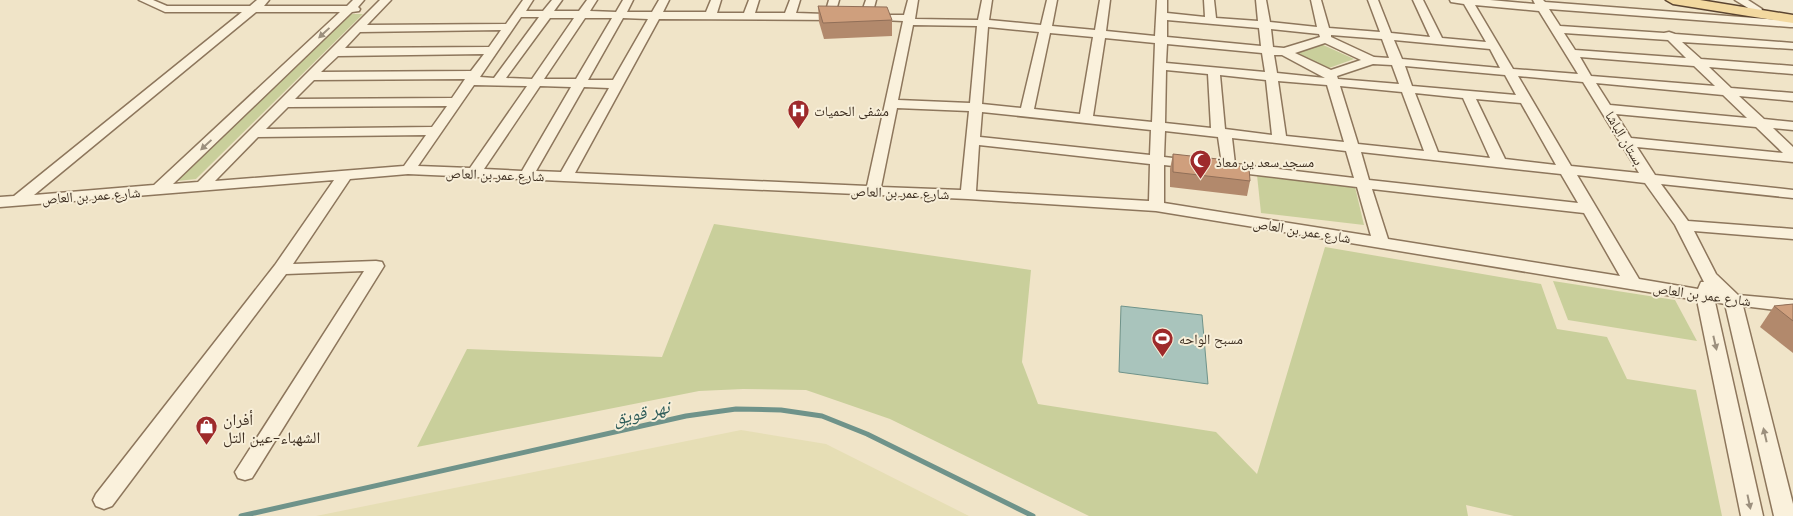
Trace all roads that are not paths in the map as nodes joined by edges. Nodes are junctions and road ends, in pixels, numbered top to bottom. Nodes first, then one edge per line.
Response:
1 (144, 0) edge
2 (264, 0) edge
3 (359, 0) edge
4 (528, 0) edge
5 (557, 0) edge
6 (592, 0) edge
7 (628, 0) edge
8 (664, 0) edge
9 (716, 0) edge
10 (754, 0) edge
11 (795, 0) edge
12 (834, 0) edge
13 (870, 0) edge
14 (913, 0) edge
15 (988, 0) edge
16 (1052, 0) edge
17 (1105, 0) edge
18 (1162, 0) edge
19 (1209, 0) edge
20 (1261, 0) edge
21 (1316, 0) edge
22 (1373, 0) edge
23 (1418, 0) edge
24 (1463, 0) edge
25 (1634, 0) edge
26 (1672, 0) edge
27 (1698, 0) edge
28 (1740, 0) edge
29 (381, 4) edge
30 (1541, 4) edge
31 (350, 9) junction
32 (1756, 9) junction
33 (252, 10) junction
34 (518, 14) junction
35 (546, 14) junction
36 (1648, 14) junction
37 (581, 15) junction
38 (620, 15) junction
39 (654, 15) junction
40 (710, 16) junction
41 (748, 16) junction
42 (790, 16) junction
43 (1161, 16) junction
44 (829, 17) junction
45 (866, 18) junction
46 (908, 20) junction
47 (1790, 20) edge
48 (1211, 21) junction
49 (983, 23) junction
50 (1265, 26) junction
51 (508, 28) junction
52 (357, 29) junction
53 (1556, 29) junction
54 (1045, 30) junction
55 (1099, 35) junction
56 (1325, 35) junction
57 (1387, 37) junction
58 (1671, 38) junction
59 (1161, 41) junction
60 (1438, 41) junction
61 (1495, 46) junction
62 (1793, 46) edge
63 (492, 50) junction
64 (1268, 50) junction
65 (334, 52) junction
66 (1285, 52) junction
67 (1572, 53) junction
68 (1372, 60) junction
69 (1397, 63) junction
70 (1697, 63) junction
71 (1160, 66) junction
72 (1793, 70) edge
73 (1214, 71) junction
74 (1510, 74) junction
75 (311, 76) junction
76 (1272, 77) junction
77 (473, 78) junction
78 (1331, 78) junction
79 (1590, 81) junction
80 (497, 82) junction
81 (536, 82) junction
82 (580, 83) junction
83 (617, 84) junction
84 (1407, 89) junction
85 (1726, 92) junction
86 (1468, 95) junction
87 (1793, 97) edge
88 (1526, 100) junction
89 (456, 102) junction
90 (284, 103) junction
91 (891, 104) junction
92 (975, 107) junction
93 (1608, 109) junction
94 (1027, 112) junction
95 (1086, 119) junction
96 (1757, 122) junction
97 (1793, 126) edge
98 (1158, 127) junction
99 (435, 131) junction
100 (255, 133) junction
101 (1221, 133) junction
102 (972, 140) junction
103 (1280, 140) junction
104 (1627, 142) junction
105 (1352, 147) junction
106 (1433, 156) junction
107 (1793, 157) edge
108 (1158, 160) junction
109 (1500, 163) junction
110 (1228, 168) junction
111 (408, 170) junction
112 (1568, 171) junction
113 (474, 173) junction
114 (345, 175) junction
115 (526, 176) junction
116 (566, 177) junction
117 (1650, 180) junction
118 (1363, 183) junction
119 (202, 186) junction
120 (158, 190) junction
121 (873, 190) junction
122 (1793, 194) edge
123 (968, 195) junction
124 (19, 200) junction
125 (0, 202) edge
126 (1156, 206) junction
127 (1589, 209) junction
128 (1682, 225) junction
129 (1793, 234) edge
130 (1381, 243) junction
131 (281, 269) junction
132 (1634, 284) junction
133 (1707, 286) junction
134 (1733, 300) junction
135 (1793, 306) edge
136 (245, 472) dead end
137 (104, 500) dead end
138 (1752, 516) edge
139 (1785, 516) edge

1 - 33 street
2 - 33 street
3 - 31 street
4 - 34 street
5 - 35 street
6 - 37 street
7 - 38 street
8 - 39 street
9 - 40 street
10 - 41 street
11 - 42 street
12 - 44 street
13 - 45 street
14 - 46 street
15 - 49 street
16 - 54 street
17 - 55 street
18 - 43 street
19 - 48 street
20 - 50 street
21 - 56 street
22 - 57 street
23 - 60 street
24 - 30 street
24 - 61 street
25 - 36 street
26 - 47 main road
27 - 32 main road
28 - 32 street
29 - 31 street
29 - 52 street
30 - 36 street
30 - 53 street, بستان الباشا
31 - 33 street
31 -> 120 street
32 - 47 main road
33 - 124 street
34 - 35 street
34 - 51 street
35 - 37 street
35 - 80 street
36 - 47 street
36 - 58 street
37 - 38 street
37 - 81 street
38 - 39 street
38 - 82 street
39 - 40 street
39 - 83 street
40 - 41 street
41 - 42 street
42 - 44 street
43 - 48 street
43 - 59 street
44 - 45 street
45 - 46 street
46 - 49 street
46 - 91 street
48 - 50 street
49 - 54 street
49 - 92 street
50 - 56 street
50 - 64 street
51 - 52 street
51 - 63 street
52 - 65 street
53 - 58 street
53 - 67 street, بستان الباشا
54 - 55 street
54 - 94 street
55 - 59 street
55 - 95 street
56 - 57 street
56 - 66 street
56 - 68 street
57 - 60 street
57 - 69 street
58 - 62 street
58 - 70 street
59 - 64 street
59 - 71 street
60 - 61 street
61 - 74 street
63 - 65 street
63 - 77 street
64 - 66 street
64 - 76 street
65 - 75 street
66 - 78 street
67 - 70 street
67 - 79 street, بستان الباشا
68 - 69 street
68 - 78 street
69 - 74 street
69 - 84 street
70 - 72 street
70 - 85 street
71 - 73 street
71 - 98 street
73 - 76 street
73 - 101 street
74 - 79 street
74 - 88 street
75 - 77 street
75 - 90 street
76 - 78 street
76 - 103 street
77 - 80 street
77 - 89 street
78 - 84 street
78 - 105 street
79 - 85 street
79 - 93 street, بستان الباشا
80 - 81 street
81 - 82 street
81 - 113 street
82 - 83 street
82 - 115 street
83 - 116 street
84 - 86 street
84 - 106 street
85 - 87 street
85 - 96 street
86 - 88 street
86 - 109 street
88 - 112 street
89 - 90 street
89 - 99 street
90 - 100 street
91 - 92 street
91 - 121 street
92 - 94 street
92 - 102 street
93 - 96 street
93 - 104 street, بستان الباشا
94 - 95 street
95 - 98 street
96 - 97 street
96 - 107 street
98 - 101 street
98 - 108 street
99 - 100 street
99 - 111 street
100 - 119 street
101 - 103 street
101 - 110 street
102 - 108 street
102 - 123 street
103 - 105 street
104 - 107 street
104 - 117 street, بستان الباشا
105 - 106 street
105 - 118 street
106 - 109 street
108 - 110 street
108 - 126 street
109 - 112 street
110 - 118 street
111 - 113 street, شارع عمر بن العاص
111 - 114 street, شارع عمر بن العاص
112 - 117 street
112 - 127 street
113 - 115 street, شارع عمر بن العاص
114 - 119 street, شارع عمر بن العاص
114 - 131 street
115 - 116 street, شارع عمر بن العاص
116 - 121 street, شارع عمر بن العاص
117 - 122 street
117 - 128 street, بستان الباشا
118 - 127 street
118 - 130 street
119 - 120 street, شارع عمر بن العاص
120 - 124 street, شارع عمر بن العاص
121 - 123 street, شارع عمر بن العاص
123 - 126 street, شارع عمر بن العاص
124 - 125 street, شارع عمر بن العاص
126 - 130 street, شارع عمر بن العاص
127 - 132 street
128 - 129 street
128 - 133 street, بستان الباشا
130 - 132 street, شارع عمر بن العاص
131 - 136 street
131 - 137 street
132 - 133 street, شارع عمر بن العاص
133 - 134 street, بستان الباشا
133 -> 138 street, بستان الباشا
134 - 135 street, شارع عمر بن العاص
139 -> 134 street

